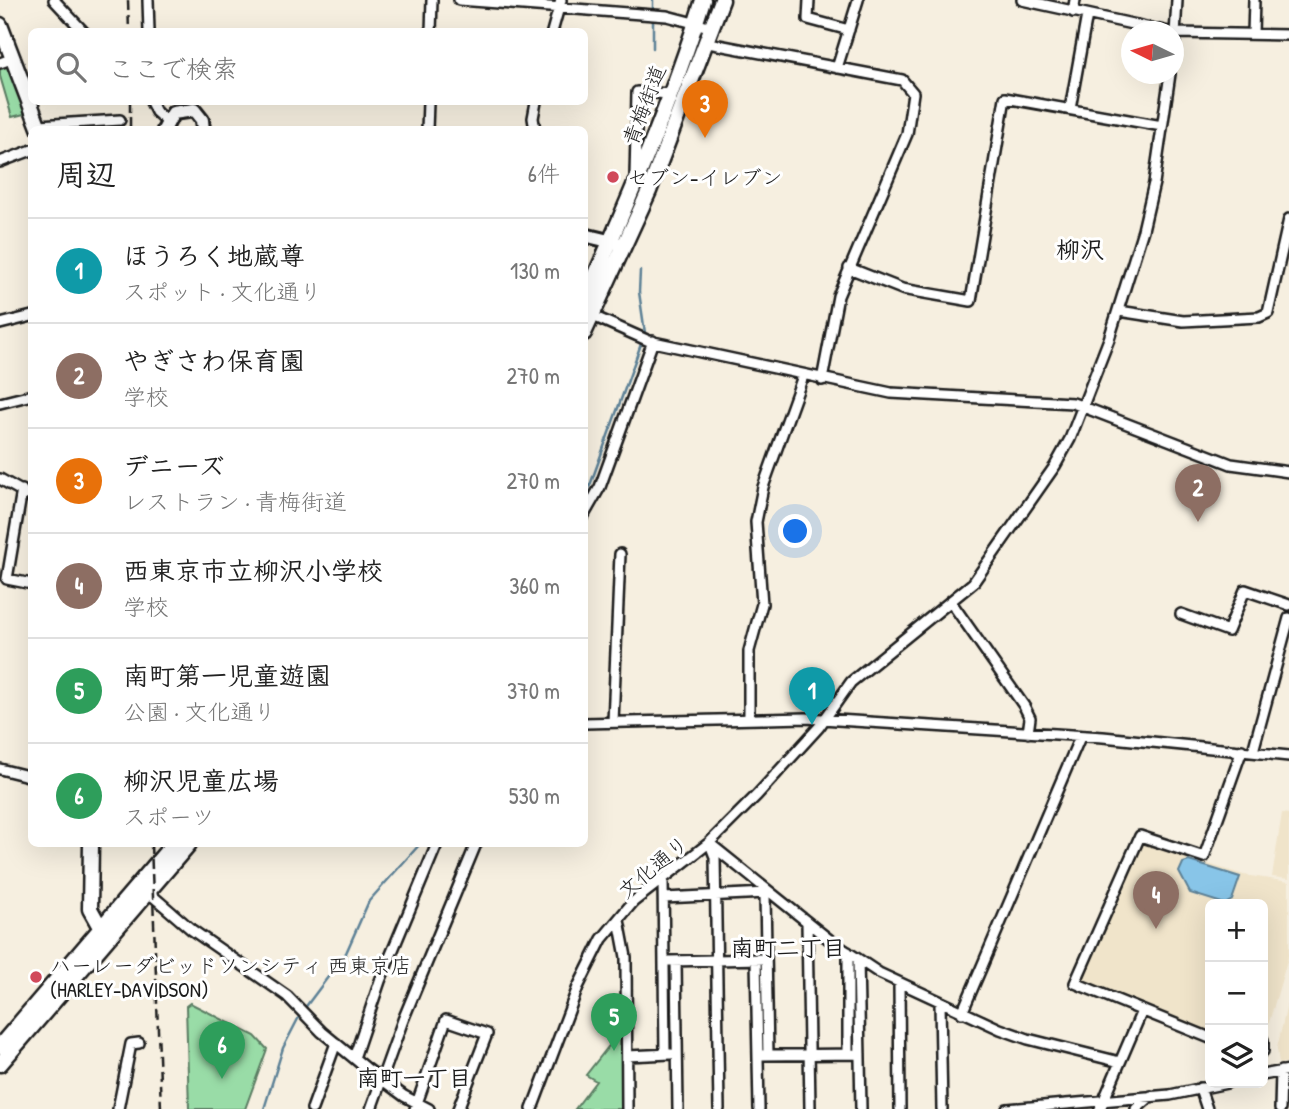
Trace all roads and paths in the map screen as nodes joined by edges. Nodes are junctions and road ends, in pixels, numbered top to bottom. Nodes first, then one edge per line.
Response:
1 (54, 0) edge
2 (148, 0) edge
3 (432, 0) edge
4 (459, 0) edge
5 (703, 0) edge
6 (722, 0) edge
7 (808, 0) edge
8 (858, 0) edge
9 (1022, 0) edge
10 (1074, 0) edge
11 (1177, 0) edge
12 (1255, 0) edge
13 (560, 4) edge
14 (1073, 12) junction
15 (1087, 15) junction
16 (1174, 21) edge
17 (1121, 22) edge
18 (696, 23) junction
19 (0, 25) edge
20 (80, 28) edge
21 (149, 28) edge
22 (431, 28) edge
23 (553, 28) edge
24 (713, 28) junction
25 (849, 30) junction
26 (1184, 33) edge
27 (1253, 34) junction
28 (1289, 35) edge
29 (708, 43) junction
30 (7, 61) edge
31 (837, 68) junction
32 (1168, 84) edge
33 (665, 93) junction
34 (28, 103) edge
35 (29, 105) edge
36 (152, 105) edge
37 (428, 105) edge
38 (535, 105) edge
39 (1070, 109) junction
40 (120, 120) dead end
41 (165, 125) edge
42 (40, 126) edge
43 (51, 126) edge
44 (203, 126) edge
45 (427, 126) edge
46 (534, 126) edge
47 (1162, 126) junction
48 (28, 152) edge
49 (0, 162) edge
50 (635, 185) junction
51 (1289, 219) edge
52 (588, 236) edge
53 (617, 243) junction
54 (849, 268) junction
55 (588, 294) edge
56 (1119, 311) junction
57 (593, 316) junction
58 (28, 317) edge
59 (0, 324) edge
60 (588, 325) edge
61 (651, 341) junction
62 (803, 376) junction
63 (822, 380) junction
64 (28, 396) edge
65 (0, 403) edge
66 (1083, 407) junction
67 (1289, 472) edge
68 (0, 479) edge
69 (22, 490) junction
70 (28, 494) edge
71 (588, 508) edge
72 (620, 554) dead end
73 (28, 583) edge
74 (951, 602) junction
75 (1289, 605) edge
76 (1181, 614) dead end
77 (1289, 618) edge
78 (749, 718) junction
79 (825, 719) junction
80 (613, 722) junction
81 (588, 723) edge
82 (1028, 733) junction
83 (1080, 737) junction
84 (1242, 750) junction
85 (1253, 751) junction
86 (1289, 756) edge
87 (0, 769) edge
88 (28, 776) edge
89 (709, 842) junction
90 (90, 847) edge
91 (171, 847) edge
92 (186, 847) edge
93 (436, 847) edge
94 (475, 847) edge
95 (663, 879) junction
96 (148, 892) junction
97 (767, 893) junction
98 (714, 896) junction
99 (664, 898) junction
100 (619, 920) junction
101 (807, 922) junction
102 (104, 933) junction
103 (848, 952) junction
104 (755, 959) junction
105 (766, 959) junction
106 (858, 959) junction
107 (716, 960) junction
108 (676, 961) junction
109 (665, 962) junction
110 (900, 983) junction
111 (940, 1003) junction
112 (1142, 1012) junction
113 (962, 1013) junction
114 (1205, 1036) edge
115 (139, 1043) dead end
116 (336, 1043) junction
117 (0, 1046) edge
118 (665, 1054) junction
119 (677, 1054) junction
120 (848, 1054) junction
121 (860, 1054) junction
122 (763, 1055) junction
123 (809, 1055) junction
124 (627, 1056) junction
125 (354, 1058) junction
126 (1120, 1062) junction
127 (0, 1064) edge
128 (1285, 1071) edge
129 (383, 1081) junction
130 (1205, 1087) edge
131 (1200, 1088) junction
132 (1151, 1096) junction
133 (1102, 1104) edge
134 (416, 1106) edge
135 (118, 1109) edge
136 (312, 1109) edge
137 (371, 1109) edge
138 (429, 1109) edge
139 (458, 1109) edge
140 (532, 1109) edge
141 (627, 1109) edge
142 (678, 1109) edge
143 (719, 1109) edge
144 (759, 1109) edge
145 (810, 1109) edge
146 (861, 1109) edge
147 (900, 1109) edge
148 (942, 1109) edge
149 (1007, 1109) edge
150 (1136, 1109) edge
151 (1207, 1109) edge
152 (1280, 1109) edge

1 - 20 street
2 - 21 street
3 - 22 street
4 - 13 street
5 - 18 main road, 青梅街道
6 - 24 main road, 青梅街道
7 - 25 street
8 - 25 street
9 - 14 street
10 - 14 street
11 - 16 street
12 - 27 street
13 - 18 street
13 - 23 street
14 - 15 street
15 - 17 street
15 - 39 street
18 - 24 street
18 - 33 main road, 青梅街道
19 - 30 main road
24 - 29 main road, 青梅街道
25 - 31 street
26 - 27 street
27 - 28 street
29 - 31 street
29 - 53 main road, 青梅街道
30 - 34 main road
31 - 54 street
32 - 47 street, 文化通り
33 - 50 main road, 青梅街道
33 - 50 street
35 - 42 main road
36 - 41 street
37 - 45 street
38 - 46 street
39 - 47 street
39 - 54 street
40 - 43 street
41 - 44 street
47 - 56 street, 文化通り
48 - 49 street
50 - 53 main road, 青梅街道
51 - 56 street
52 - 53 street
53 - 55 main road, 青梅街道
53 - 57 main road, 青梅街道
54 - 63 street
56 - 66 street, 文化通り
57 - 60 main road, 青梅街道
57 - 61 street
58 - 59 street
61 - 62 street
61 - 71 street
62 - 63 street
62 - 78 street
63 - 66 street
64 - 65 street
66 - 67 street
66 - 74 street, 文化通り
68 - 69 street
69 - 70 street
69 - 73 street
72 - 80 street
74 - 79 street, 文化通り
74 - 82 street
75 - 76 street
77 - 85 street
78 - 79 street
78 - 80 street
79 - 82 street
79 - 89 street, 文化通り
80 - 81 street
82 - 83 street
83 - 84 street
83 - 113 street
84 - 85 street
84 - 112 street
85 - 86 street
87 - 88 street
89 - 95 street, 文化通り
89 - 97 street
89 - 98 street
90 - 102 main road
91 - 102 main road
92 - 96 main road
93 - 125 street
94 - 129 street
95 - 99 street
95 - 100 street, 文化通り
96 - 102 main road
96 - 116 street
97 - 98 street
97 - 101 street
97 - 105 street
98 - 99 street
98 - 107 street
99 - 109 street
100 - 124 street
100 - 140 street, 文化通り
101 - 103 street
101 - 123 street
102 - 117 main road
102 - 127 main road
103 - 106 street
103 - 120 street
104 - 105 street
104 - 107 street
104 - 122 street
105 - 122 street
106 - 110 street
106 - 121 street
107 - 108 street
107 - 143 street
108 - 109 street
108 - 119 street
109 - 118 street
110 - 111 street
110 - 147 street
111 - 113 street
111 - 148 street
112 - 114 street
112 - 126 street
113 - 126 street
115 - 135 street
116 - 125 street
116 - 136 street
118 - 119 street
118 - 124 street
119 - 142 street
120 - 121 street
120 - 123 street
121 - 146 street
122 - 123 street
122 - 144 street
123 - 145 street
124 - 141 street
125 - 129 street
126 - 133 street
128 - 152 street
129 - 134 street
129 - 137 street
130 - 131 street
131 - 132 street
131 - 151 street
132 - 133 street
132 - 150 street
133 - 149 street
134 - 138 street
134 - 139 street

